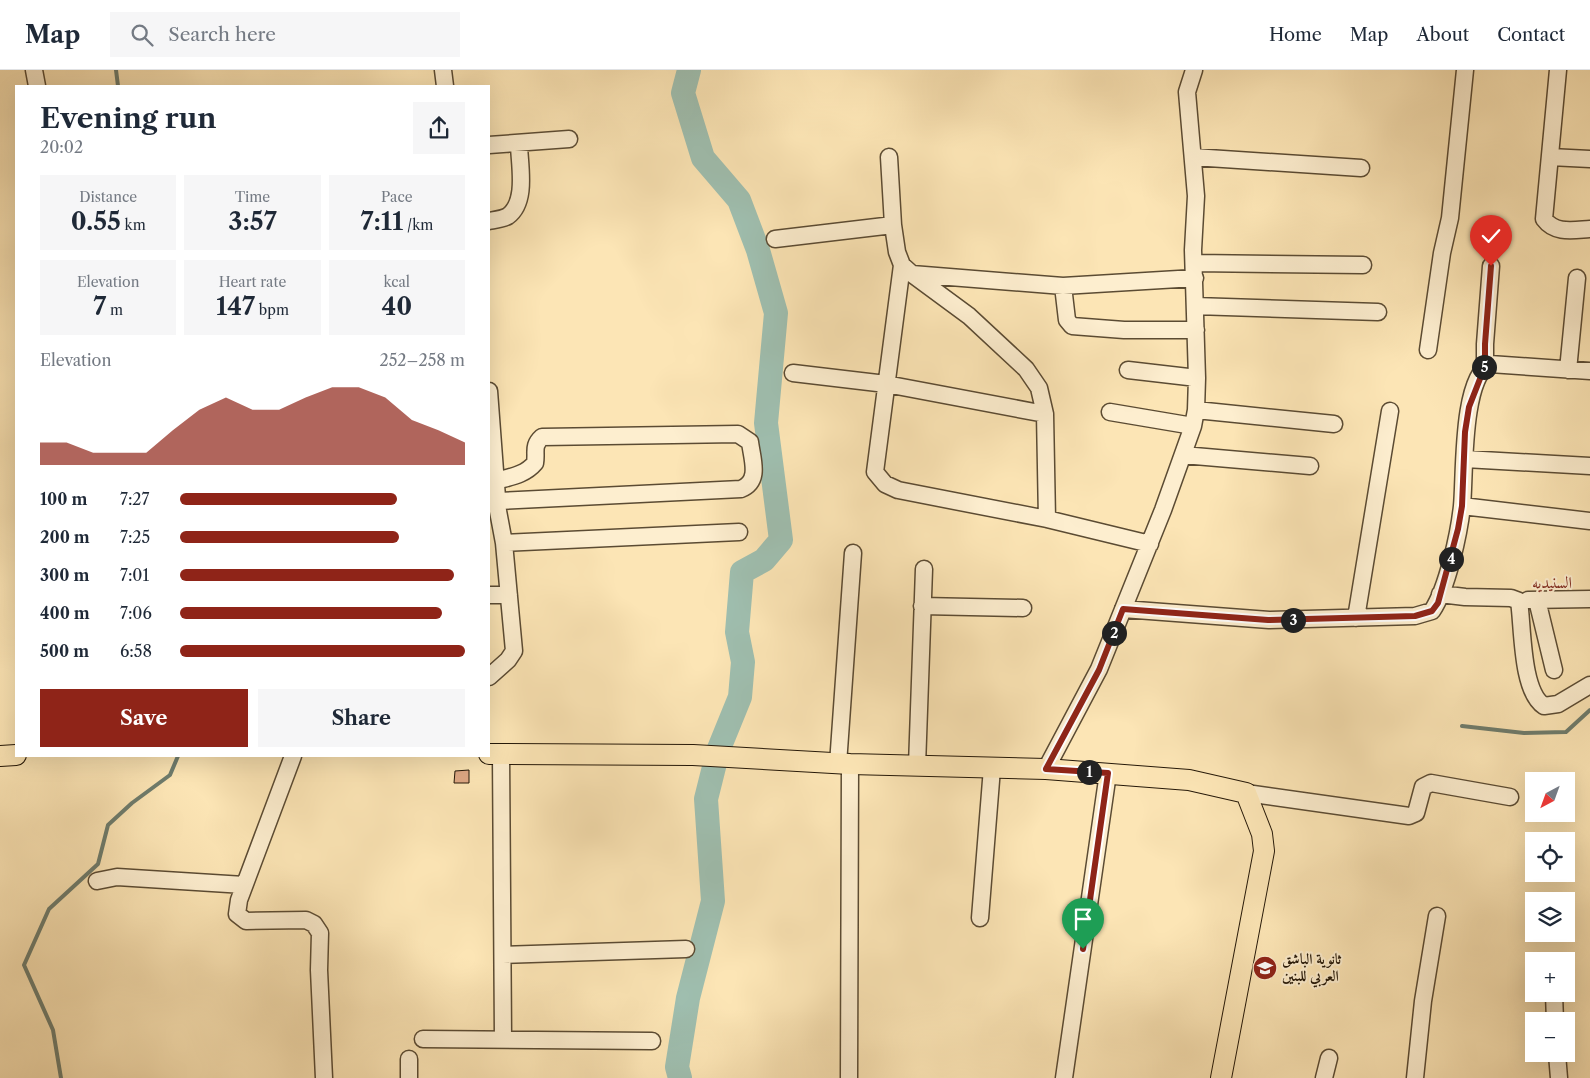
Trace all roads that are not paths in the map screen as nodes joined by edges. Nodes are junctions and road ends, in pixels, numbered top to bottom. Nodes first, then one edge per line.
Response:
1 (34, 70) edge
2 (443, 70) edge
3 (1194, 70) edge
4 (1465, 70) edge
5 (1558, 70) edge
6 (37, 85) edge
7 (445, 85) edge
8 (569, 139) dead end
9 (519, 143) junction
10 (490, 145) edge
11 (1550, 156) junction
12 (889, 157) dead end
13 (1193, 157) junction
14 (1590, 158) edge
15 (1361, 168) dead end
16 (490, 222) edge
17 (894, 225) junction
18 (1590, 229) edge
19 (775, 238) dead end
20 (1363, 264) dead end
21 (1491, 266) dead end
22 (907, 270) junction
23 (1195, 271) junction
24 (1577, 278) dead end
25 (1063, 286) junction
26 (1195, 306) junction
27 (1378, 312) dead end
28 (1196, 330) junction
29 (1428, 350) dead end
30 (1485, 366) junction
31 (1128, 370) dead end
32 (1568, 370) junction
33 (1590, 371) edge
34 (793, 373) dead end
35 (1197, 378) junction
36 (886, 384) junction
37 (490, 404) edge
38 (1390, 411) dead end
39 (1110, 412) dead end
40 (1045, 414) junction
41 (1194, 418) junction
42 (1334, 424) dead end
43 (1183, 455) junction
44 (1465, 459) junction
45 (1310, 466) dead end
46 (1590, 466) edge
47 (496, 481) junction
48 (1462, 506) junction
49 (495, 508) edge
50 (1048, 519) junction
51 (1590, 521) edge
52 (739, 532) dead end
53 (504, 543) junction
54 (1150, 544) junction
55 (854, 553) dead end
56 (924, 568) dead end
57 (1440, 594) junction
58 (490, 595) edge
59 (509, 595) junction
60 (1590, 599) edge
61 (1518, 600) junction
62 (1537, 600) junction
63 (922, 606) junction
64 (1023, 608) dead end
65 (1123, 609) junction
66 (1356, 618) junction
67 (1554, 670) dead end
68 (490, 676) edge
69 (1590, 685) edge
70 (495, 754) edge
71 (15, 755) edge
72 (0, 756) edge
73 (293, 757) edge
74 (844, 764) junction
75 (917, 766) junction
76 (992, 768) junction
77 (1046, 769) junction
78 (1108, 773) junction
79 (1246, 792) junction
80 (1510, 797) dead end
81 (97, 881) dead end
82 (244, 886) junction
83 (1437, 916) dead end
84 (980, 918) dead end
85 (686, 949) dead end
86 (502, 955) junction
87 (424, 1039) dead end
88 (503, 1040) junction
89 (652, 1041) dead end
90 (1329, 1058) dead end
91 (409, 1059) dead end
92 (1558, 1062) edge
93 (324, 1078) edge
94 (410, 1078) edge
95 (849, 1078) edge
96 (1064, 1078) edge
97 (1222, 1078) edge
98 (1324, 1078) edge
99 (1415, 1078) edge
100 (1559, 1078) edge

1 - 6 street
2 - 7 street
3 - 13 street
4 - 29 street
5 - 11 street
8 - 9 street
9 - 10 street
9 - 16 street
11 - 14 street
11 - 18 street
12 - 17 street
13 - 15 street
13 - 23 street
17 - 19 street
17 - 22 street
20 - 23 street
21 - 30 street
22 - 25 street
22 - 36 street
22 - 40 street
23 - 25 street
23 - 26 street
24 - 32 street
25 - 28 street
26 - 27 street
26 - 28 street
28 - 35 street
30 - 32 street
30 - 44 street
31 - 35 street
32 - 33 street
34 - 36 street
35 - 41 street
36 - 40 street
36 - 50 street
37 - 47 street
38 - 66 street
39 - 41 street
40 - 50 street
41 - 42 street
41 - 43 street
43 - 45 street
43 - 54 street
44 - 46 street
44 - 48 street
47 - 49 street
47 - 49 street
48 - 51 street
48 - 57 street
49 - 53 street
50 - 54 street
52 - 53 street
53 - 59 street
54 - 65 street
55 - 74 street
56 - 63 street
57 - 61 street
57 - 66 street
58 - 59 street
59 - 68 street
60 - 62 street
61 - 62 street
61 - 69 street
62 - 67 street
63 - 64 street
63 - 75 street
65 - 66 street
65 - 77 street
70 - 74 main road
70 - 86 street
71 - 72 main road
73 - 82 street
74 - 75 main road
74 - 95 street
75 - 76 main road
76 - 77 main road
76 - 84 street
77 - 78 main road
78 - 79 main road
78 - 96 street
79 - 80 street
79 - 97 main road
81 - 82 street
82 - 93 street
83 - 99 street
85 - 86 street
86 - 88 street
87 - 88 street
88 - 89 street
90 - 98 street
91 - 94 street
92 - 100 street

